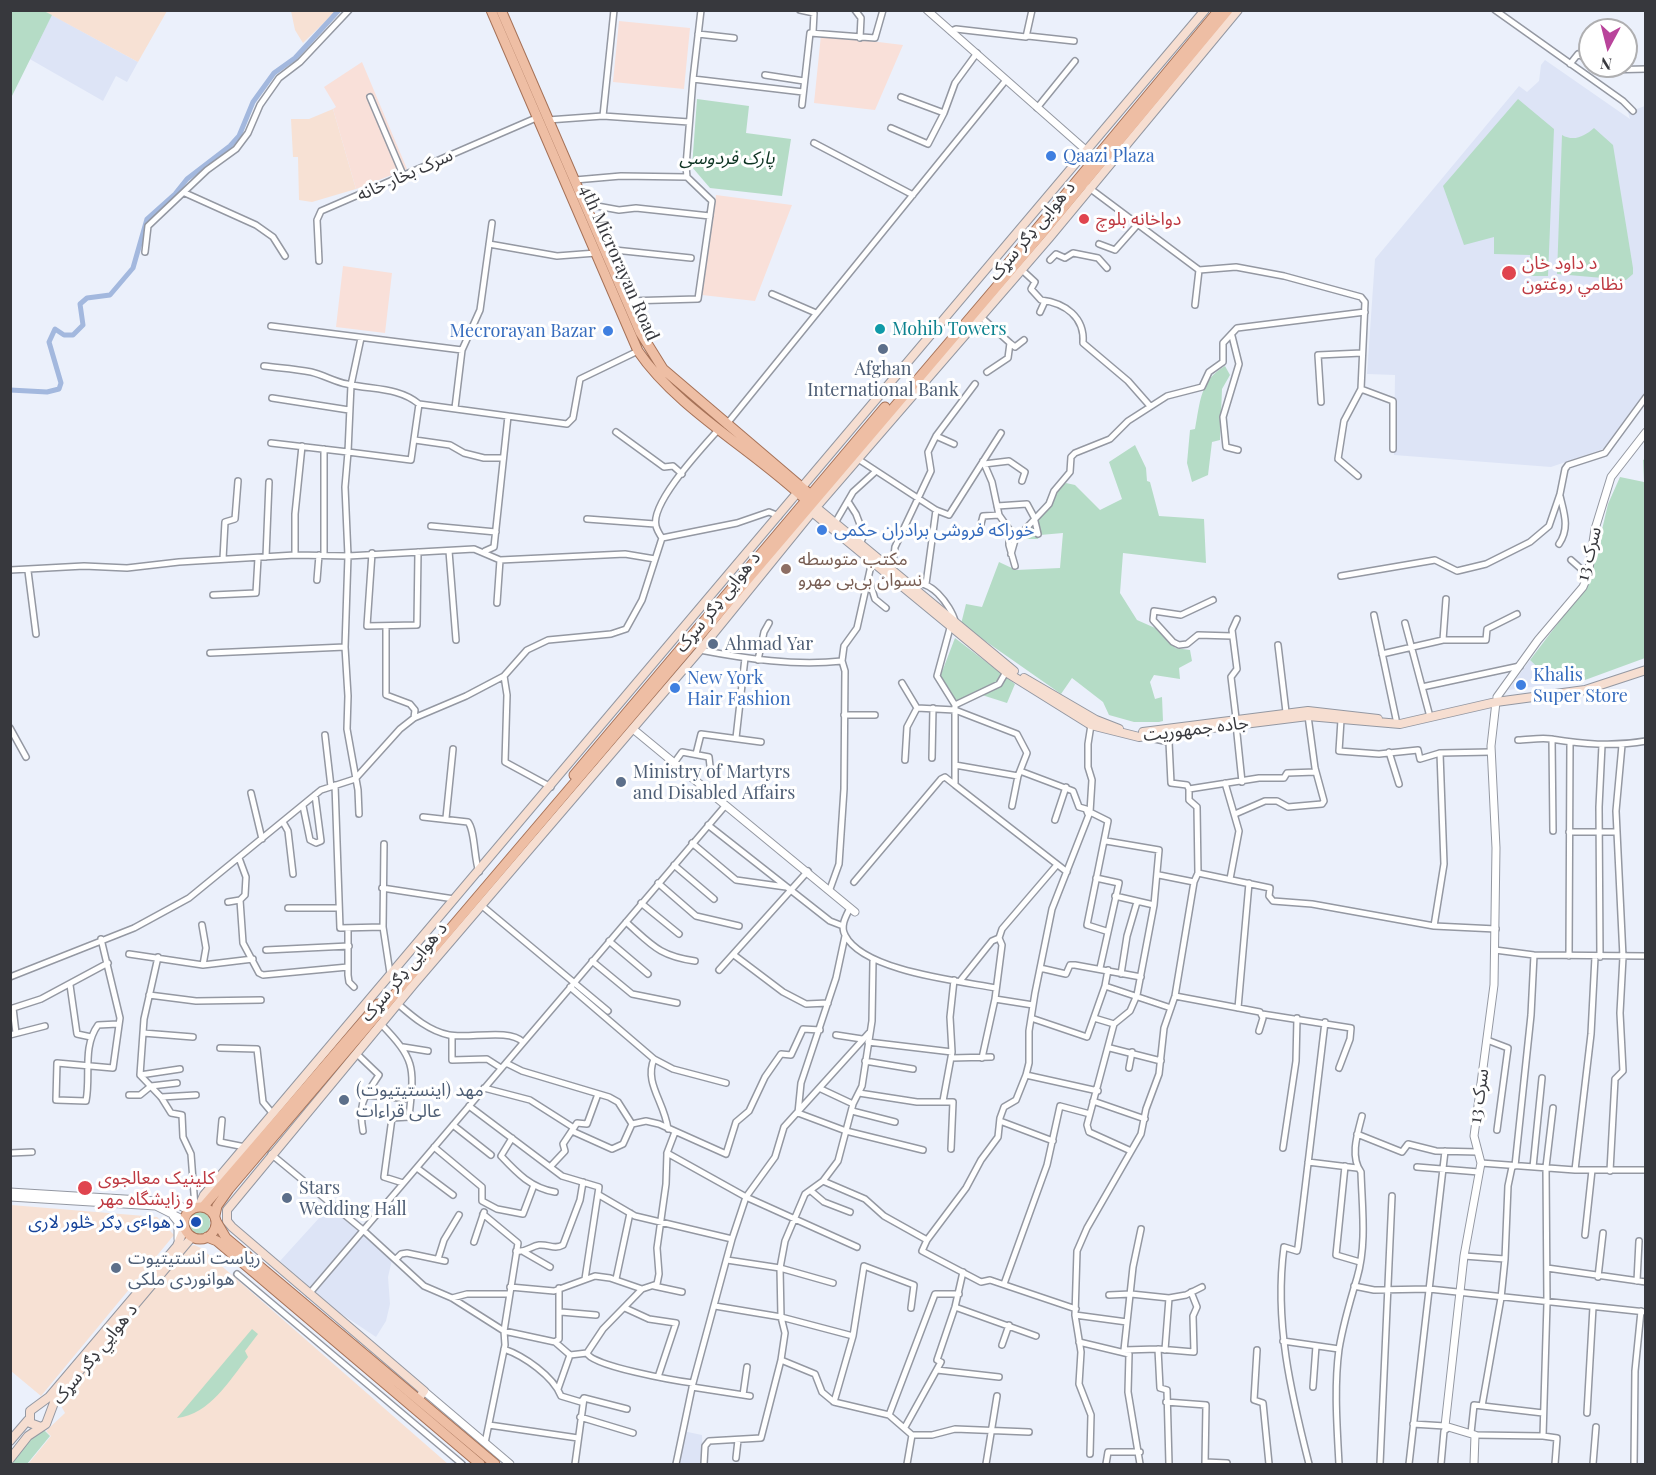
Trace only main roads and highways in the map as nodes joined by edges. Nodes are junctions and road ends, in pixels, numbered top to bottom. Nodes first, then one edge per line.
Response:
1 (491, 10) edge
2 (501, 10) edge
3 (1206, 10) edge
4 (1219, 10) edge
5 (1228, 10) edge
6 (1238, 10) edge
7 (1087, 186) junction
8 (599, 248) junction
9 (684, 393) junction
10 (809, 500) junction
11 (953, 627) junction
12 (1646, 664) edge
13 (1646, 670) edge
14 (1496, 700) junction
15 (1430, 715) junction
16 (1236, 721) junction
17 (197, 1208) junction
18 (215, 1218) junction
19 (184, 1224) junction
20 (192, 1237) junction
21 (207, 1238) junction
22 (251, 1245) junction
23 (245, 1253) junction
24 (422, 1395) junction
25 (36, 1407) junction
26 (48, 1417) junction
27 (28, 1419) junction
28 (43, 1426) junction
29 (10, 1441) edge
30 (10, 1459) edge
31 (480, 1464) edge
32 (495, 1464) edge

1 - 8 main road, 4th Microrayan Road
2 - 8 main road, 4th Microrayan Road
3 - 10 main road, د هوایی ډګر سړک
4 - 10 main road
5 - 7 main road
6 - 7 main road, د هوایی ډګر سړک
7 - 10 main road
7 - 10 main road, د هوایی ډګر سړک
8 - 9 main road, 4th Microrayan Road
8 - 9 main road, 4th Microrayan Road
9 - 10 main road, 4th Microrayan Road
10 - 11 main road, جاده جمهوریت
10 - 11 main road, جاده جمهوریت
10 - 17 main road
10 - 17 main road, د هوایی ډګر سړک
10 - 18 main road
10 - 22 main road, د هوایی ډګر سړک
11 - 16 main road, جاده جمهوریت
11 - 16 main road, جاده جمهوریت
12 - 14 main road, جاده جمهوریت
13 - 14 main road, جاده جمهوریت
14 - 15 main road, جاده جمهوریت
15 - 16 main road, جاده جمهوریت
15 - 16 main road, جاده جمهوریت
17 - 18 main road
17 - 19 main road
18 - 21 main road
18 - 23 main road
19 - 20 main road
19 - 25 main road, د هوايي ډګر سړک
20 - 21 main road
20 - 26 main road, د هوايي ډګر سړک
21 - 31 main road
22 - 23 main road
22 - 24 main road
23 - 24 main road
24 - 32 main road
25 - 26 main road
25 - 27 main road
26 - 28 main road
27 - 28 main road
27 - 29 main road
28 - 30 main road

